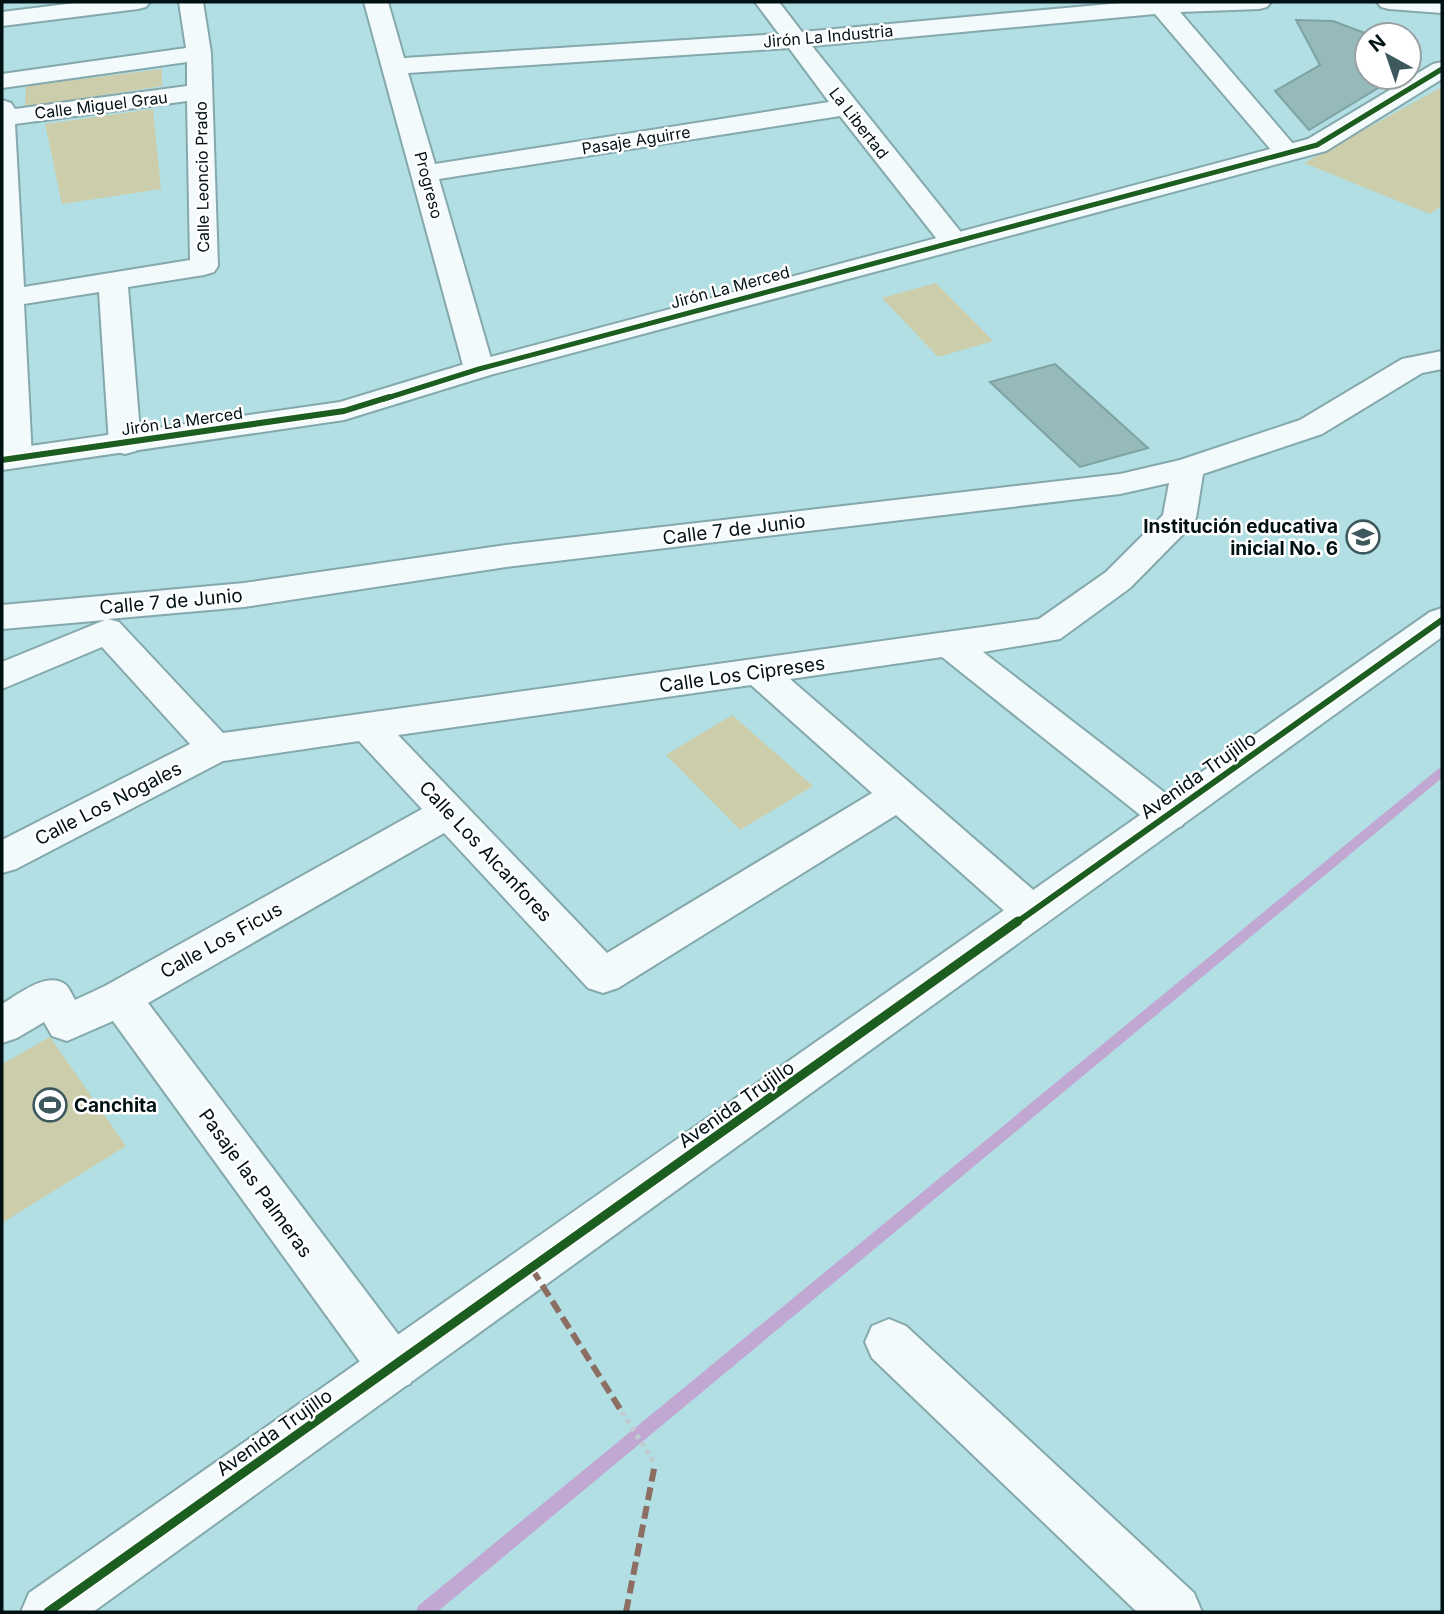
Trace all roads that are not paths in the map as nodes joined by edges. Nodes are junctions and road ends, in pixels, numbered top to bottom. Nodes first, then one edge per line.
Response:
1 (138, 2) edge
2 (191, 2) edge
3 (376, 2) edge
4 (767, 2) edge
5 (1259, 2) edge
6 (1390, 2) edge
7 (1160, 4) edge
8 (82, 6) edge
9 (1442, 6) edge
10 (2, 19) edge
11 (796, 40) junction
12 (199, 53) junction
13 (395, 66) junction
14 (1439, 74) edge
15 (2, 81) edge
16 (200, 92) junction
17 (845, 107) junction
18 (2, 108) edge
19 (2, 118) edge
20 (1287, 152) junction
21 (426, 173) junction
22 (954, 242) junction
23 (113, 281) junction
24 (10, 298) junction
25 (1442, 360) edge
26 (479, 369) junction
27 (125, 444) junction
28 (9, 459) edge
29 (1188, 468) junction
30 (2, 617) edge
31 (1442, 620) edge
32 (949, 644) junction
33 (759, 672) junction
34 (2, 676) edge
35 (368, 727) junction
36 (215, 748) junction
37 (900, 795) junction
38 (450, 811) junction
39 (1168, 816) junction
40 (2, 858) edge
41 (1032, 912) junction
42 (120, 998) junction
43 (2, 1025) edge
44 (889, 1342) dead end
45 (393, 1367) junction
46 (48, 1612) edge
47 (1175, 1612) edge

1 - 8 street
2 - 12 street, Calle Leoncio Prado
3 - 13 street, Progreso
4 - 11 street, La Libertad
5 - 7 street, Jirón La Industria
6 - 9 street
7 - 11 street, Jirón La Industria
7 - 20 street
8 - 10 street
11 - 13 street, Jirón La Industria
11 - 17 street, La Libertad
12 - 15 street, Calle Miguel Grau
12 - 16 street, Calle Leoncio Prado
13 - 21 street, Progreso
14 - 20 street, Jirón La Merced
16 - 19 street, Calle Miguel Grau
16 - 23 street, Calle Leoncio Prado
17 - 21 street, Pasaje Aguirre
17 - 22 street, La Libertad
18 - 19 street
19 - 24 street
20 - 22 street, Jirón La Merced
21 - 26 street, Progreso
22 - 26 street, Jirón La Merced
23 - 24 street
23 - 27 street
24 - 28 street
25 - 29 street, Calle 7 de Junio
26 - 27 street, Jirón La Merced
27 - 28 street, Jirón La Merced
29 - 30 street, Calle 7 de Junio
29 - 32 street, Calle Los Cipreses
31 - 39 street, Avenida Trujillo
32 - 33 street, Calle Los Cipreses
32 - 39 street
33 - 35 street, Calle Los Cipreses
33 - 37 street
34 - 36 street
35 - 36 street, Calle Los Cipreses
35 - 38 street, Calle Los Alcanfores
36 - 40 street, Calle Los Nogales
37 - 38 street, Calle Los Alcanfores
37 - 41 street
38 - 42 street, Calle Los Ficus
39 - 41 street, Avenida Trujillo
41 - 45 street, Avenida Trujillo
42 - 43 street, Calle Los Ficus
42 - 45 street, Pasaje las Palmeras
44 - 47 street
45 - 46 street, Avenida Trujillo

